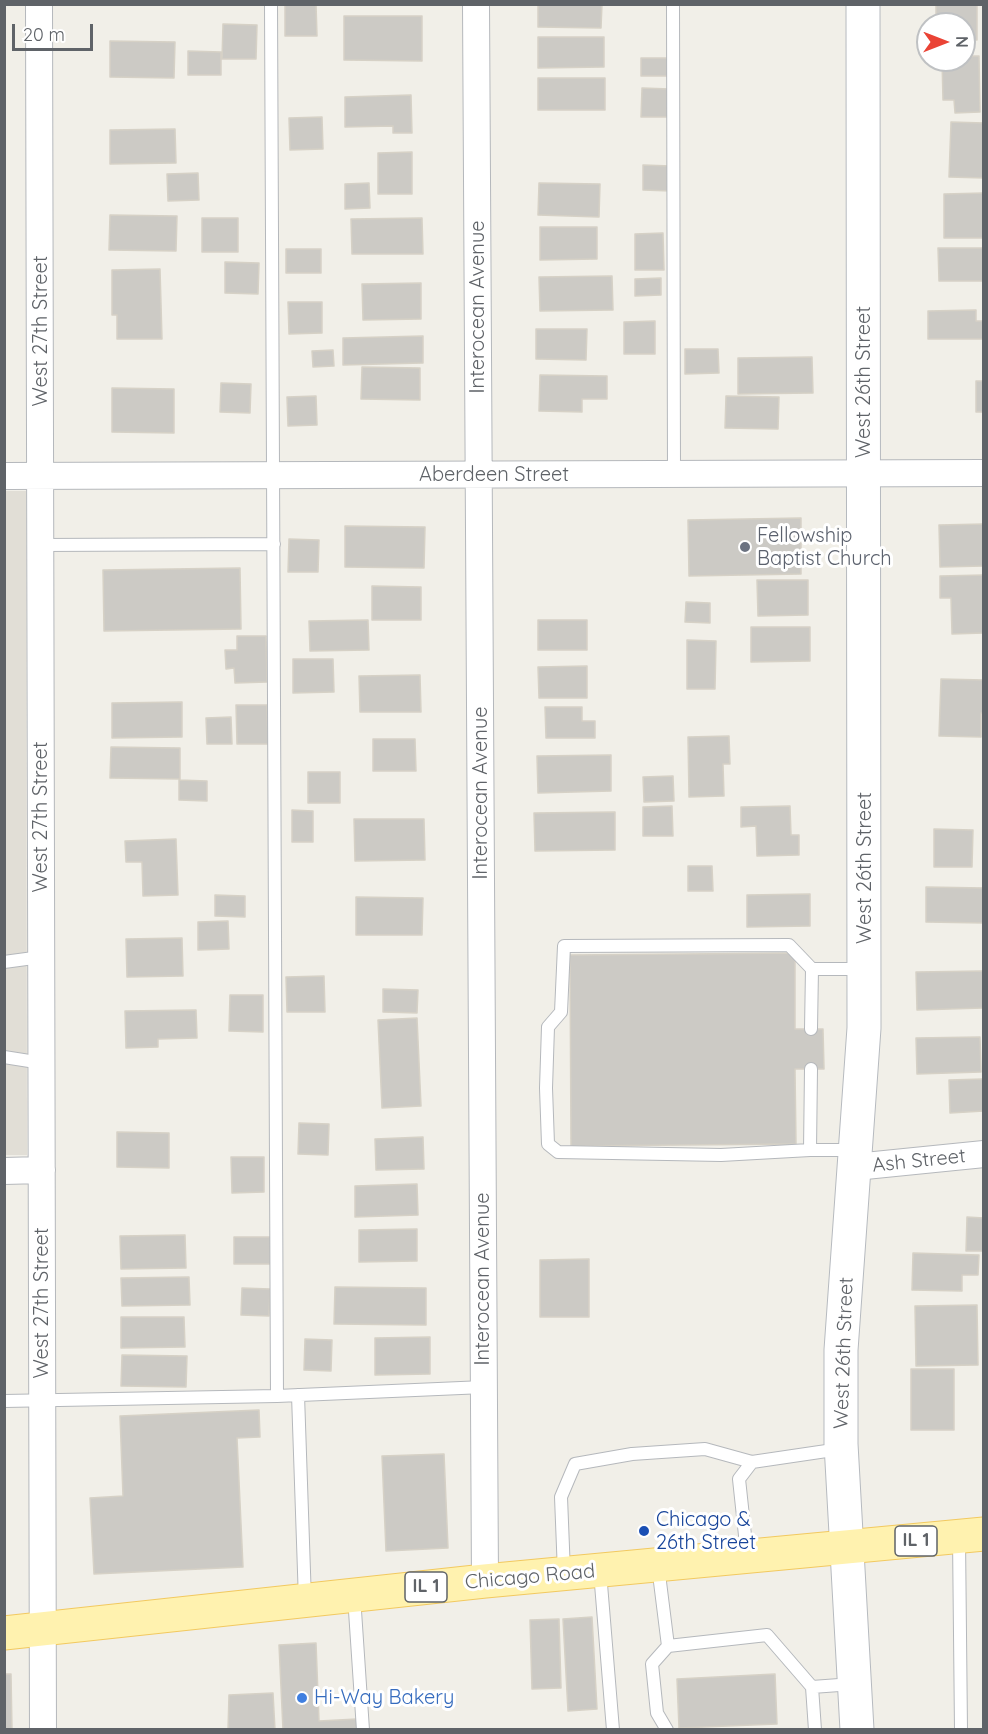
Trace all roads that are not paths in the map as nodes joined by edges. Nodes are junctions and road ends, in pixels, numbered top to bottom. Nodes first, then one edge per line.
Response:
1 (39, 4) edge
2 (271, 4) edge
3 (476, 4) edge
4 (672, 4) edge
5 (863, 4) edge
6 (984, 473) edge
7 (674, 474) junction
8 (864, 474) junction
9 (479, 475) junction
10 (4, 476) edge
11 (41, 476) junction
12 (273, 476) junction
13 (274, 544) junction
14 (41, 545) junction
15 (41, 957) junction
16 (4, 962) edge
17 (812, 969) junction
18 (865, 969) junction
19 (811, 1029) dead end
20 (4, 1057) edge
21 (42, 1063) junction
22 (811, 1069) dead end
23 (810, 1150) junction
24 (984, 1154) edge
25 (856, 1159) junction
26 (42, 1170) junction
27 (4, 1171) edge
28 (484, 1387) junction
29 (297, 1395) junction
30 (277, 1396) junction
31 (42, 1400) junction
32 (4, 1401) edge
33 (842, 1449) junction
34 (752, 1462) junction
35 (971, 1536) edge
36 (848, 1547) junction
37 (748, 1557) junction
38 (658, 1565) junction
39 (600, 1571) junction
40 (564, 1574) junction
41 (485, 1581) junction
42 (354, 1595) junction
43 (305, 1601) junction
44 (42, 1629) junction
45 (4, 1633) edge
46 (668, 1646) junction
47 (854, 1684) junction
48 (812, 1687) junction
49 (43, 1730) edge
50 (363, 1730) edge
51 (613, 1730) edge
52 (667, 1730) edge
53 (816, 1730) edge
54 (856, 1730) edge
55 (961, 1730) edge

1 - 11 street, West 27th Street
2 - 12 lane
3 - 9 street, Interocean Avenue
4 - 7 lane
5 - 8 street, West 26th Street
6 - 8 street, Aberdeen Street
7 - 8 street, Aberdeen Street
7 - 9 street, Aberdeen Street
8 - 18 street, West 26th Street
9 - 12 street, Aberdeen Street
9 - 28 street, Interocean Avenue
10 - 11 street, Aberdeen Street
11 - 12 street, Aberdeen Street
11 - 14 street, West 27th Street
12 - 13 lane
13 - 14 lane
13 - 30 lane
14 - 15 street, West 27th Street
15 - 16 lane
15 - 21 street, West 27th Street
17 - 18 lane
17 - 19 lane
17 - 23 lane
18 - 25 street, West 26th Street
20 - 21 lane
21 - 26 street, West 27th Street
22 - 23 lane
23 - 25 lane
24 - 25 street, Ash Street
25 - 33 street, West 26th Street
26 - 27 street
26 - 31 street, West 27th Street
28 - 29 lane
28 - 41 street, Interocean Avenue
29 - 30 lane
29 - 43 lane
30 - 31 lane
31 - 32 lane
31 - 44 street, West 27th Street
33 - 34 lane
33 - 36 street, West 26th Street
34 - 37 lane
34 - 40 lane
35 - 36 main road, Chicago Road / IL 1
35 - 55 lane
36 - 37 main road, Chicago Road / IL 1
36 - 47 street, West 26th Street
37 - 38 main road, Chicago Road / IL 1
38 - 39 main road, Chicago Road / IL 1
38 - 46 lane
39 - 40 main road, Chicago Road / IL 1
39 - 51 lane
40 - 41 main road, Chicago Road / IL 1
41 - 42 main road, Chicago Road / IL 1
42 - 43 main road, Chicago Road / IL 1
42 - 50 lane
43 - 44 main road, Chicago Road / IL 1
44 - 45 main road, Chicago Road / IL 1
44 - 49 street, West 27th Street
46 - 48 lane
46 - 52 lane
47 - 48 lane
47 - 54 street, West 26th Street
48 - 53 lane

